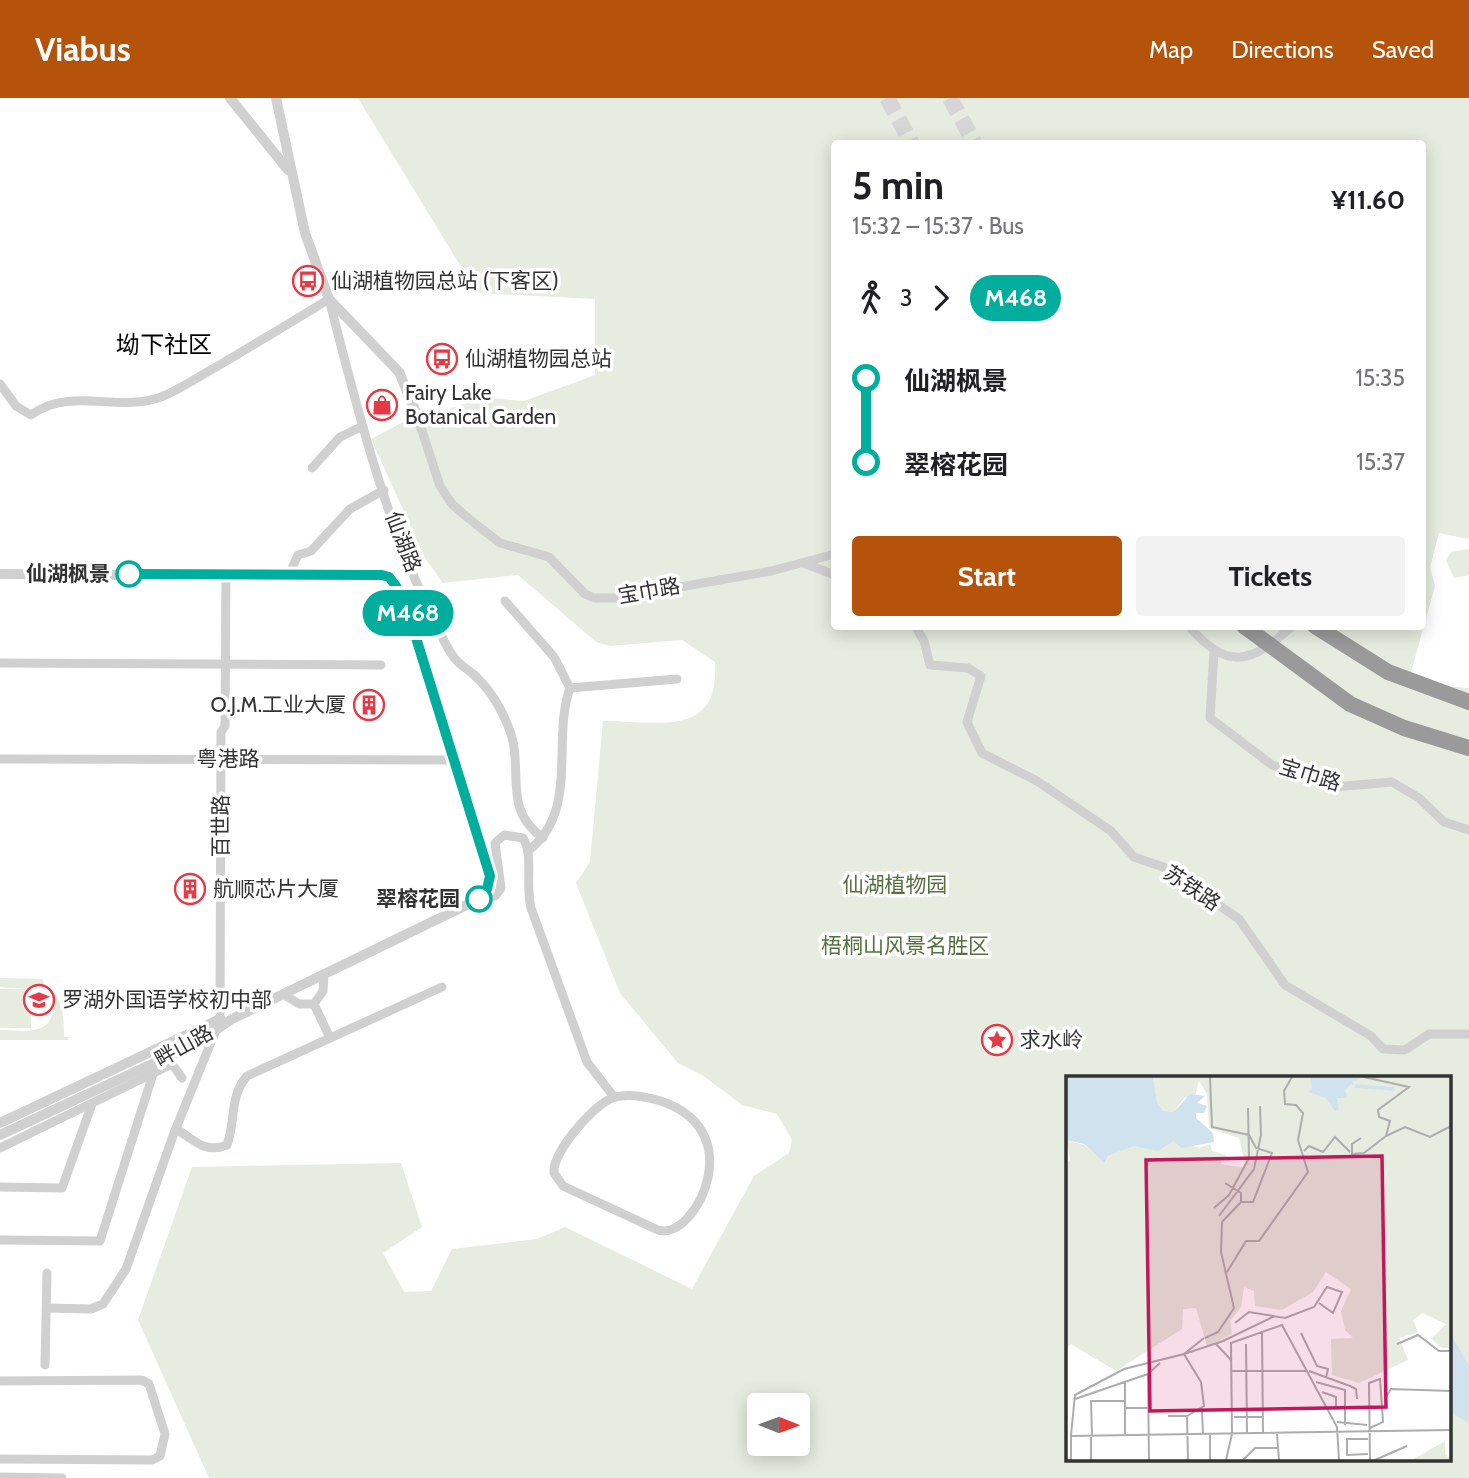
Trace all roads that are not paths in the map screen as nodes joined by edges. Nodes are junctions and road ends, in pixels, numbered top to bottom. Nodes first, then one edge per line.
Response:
1 (230, 98) edge
2 (276, 98) edge
3 (290, 172) junction
4 (329, 299) junction
5 (0, 384) edge
6 (419, 421) joint
7 (363, 426) junction
8 (312, 468) dead end
9 (384, 489) junction
10 (831, 555) edge
11 (802, 563) junction
12 (0, 573) edge
13 (226, 574) junction
14 (831, 574) edge
15 (289, 575) junction
16 (505, 601) dead end
17 (917, 630) edge
18 (1193, 630) edge
19 (1249, 630) edge
20 (1288, 630) edge
21 (1321, 630) edge
22 (1214, 652) junction
23 (0, 663) edge
24 (226, 664) junction
25 (381, 666) dead end
26 (677, 678) dead end
27 (570, 688) junction
28 (1469, 702) edge
29 (1469, 748) edge
30 (0, 759) edge
31 (221, 759) junction
32 (456, 760) junction
33 (1469, 830) edge
34 (543, 838) junction
35 (528, 851) junction
36 (482, 897) junction
37 (324, 974) junction
38 (442, 986) dead end
39 (283, 994) junction
40 (314, 1004) junction
41 (220, 1019) joint
42 (216, 1030) junction
43 (1469, 1034) edge
44 (330, 1038) junction
45 (153, 1074) junction
46 (182, 1078) dead end
47 (614, 1097) junction
48 (92, 1104) junction
49 (0, 1123) edge
50 (176, 1129) junction
51 (0, 1135) edge
52 (0, 1148) edge
53 (0, 1187) edge
54 (0, 1240) edge
55 (47, 1273) dead end
56 (47, 1308) junction
57 (46, 1365) dead end
58 (0, 1381) edge
59 (0, 1460) edge
60 (0, 1477) edge
61 (62, 1478) edge

1 - 3 street, 仙湖路
2 - 3 street
3 - 4 street, 仙湖路
4 - 5 street
4 - 6 street, 仙湖路
4 - 7 street, 仙湖路
6 - 11 street, 宝巾路
7 - 8 street
7 - 9 street, 仙湖路
9 - 15 street
9 - 34 street, 仙湖路
10 - 11 street, 宝巾路
11 - 14 street
12 - 13 street
13 - 15 street
13 - 24 street, 百世路
15 - 32 street
16 - 27 street
17 - 43 street, 苏铁路
18 - 22 street
19 - 29 highway, bridge
20 - 22 street
21 - 28 highway
22 - 33 street, 宝巾路
23 - 24 street
24 - 25 street
24 - 31 street, 百世路
26 - 27 street
27 - 34 street
30 - 31 street, 粤港路
31 - 32 street, 粤港路
31 - 41 street, 百世路
32 - 36 street
34 - 35 street
35 - 36 street
35 - 47 street
36 - 37 street, 畔山路
37 - 39 street, 畔山路
37 - 40 street
38 - 44 street
39 - 40 street
39 - 42 street, 畔山路
40 - 44 street
41 - 49 street, 畔山路
42 - 50 street
42 - 51 street, 畔山路
44 - 50 street
45 - 46 street
45 - 48 street
45 - 54 street
47 - 47 street
48 - 52 street
48 - 53 street
50 - 56 street
55 - 56 street
56 - 57 street
58 - 59 street
60 - 61 street

